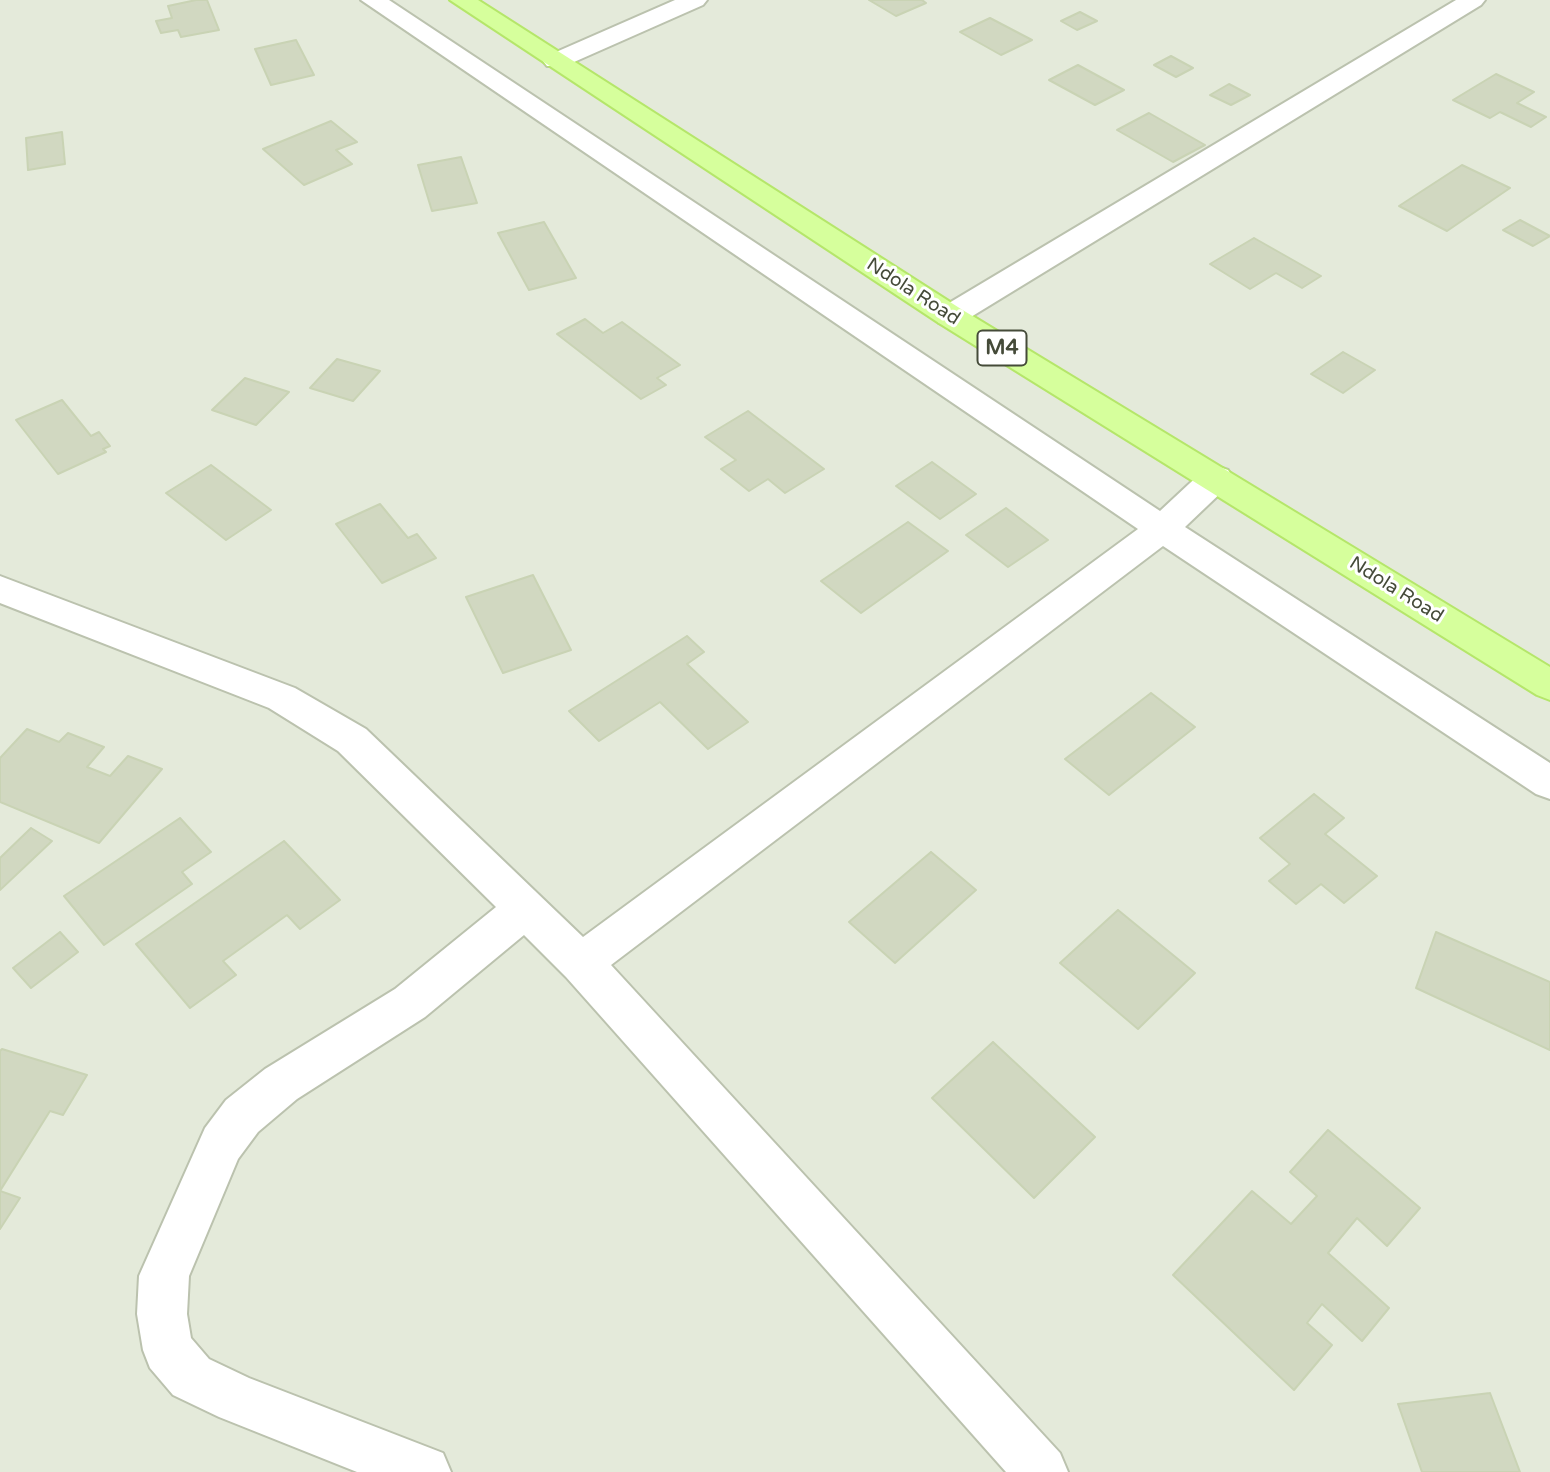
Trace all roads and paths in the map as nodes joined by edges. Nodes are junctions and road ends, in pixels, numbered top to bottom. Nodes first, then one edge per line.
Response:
1 (373, 0) edge
2 (462, 0) edge
3 (695, 0) edge
4 (1474, 0) edge
5 (556, 61) junction
6 (950, 316) junction
7 (1216, 478) junction
8 (1162, 529) junction
9 (0, 589) edge
10 (1550, 685) edge
11 (1550, 783) edge
12 (525, 908) junction
13 (581, 963) junction
14 (424, 1472) edge
15 (1041, 1472) edge

1 - 8 street
2 - 5 main road, Ndola Road / M4
3 - 5 street
4 - 6 street
5 - 6 main road, Ndola Road / M4
6 - 7 main road, Ndola Road / M4
7 - 8 street
7 - 10 main road, Ndola Road / M4
8 - 11 street
8 - 13 street
9 - 12 street
12 - 13 street
12 - 14 street
13 - 15 street

